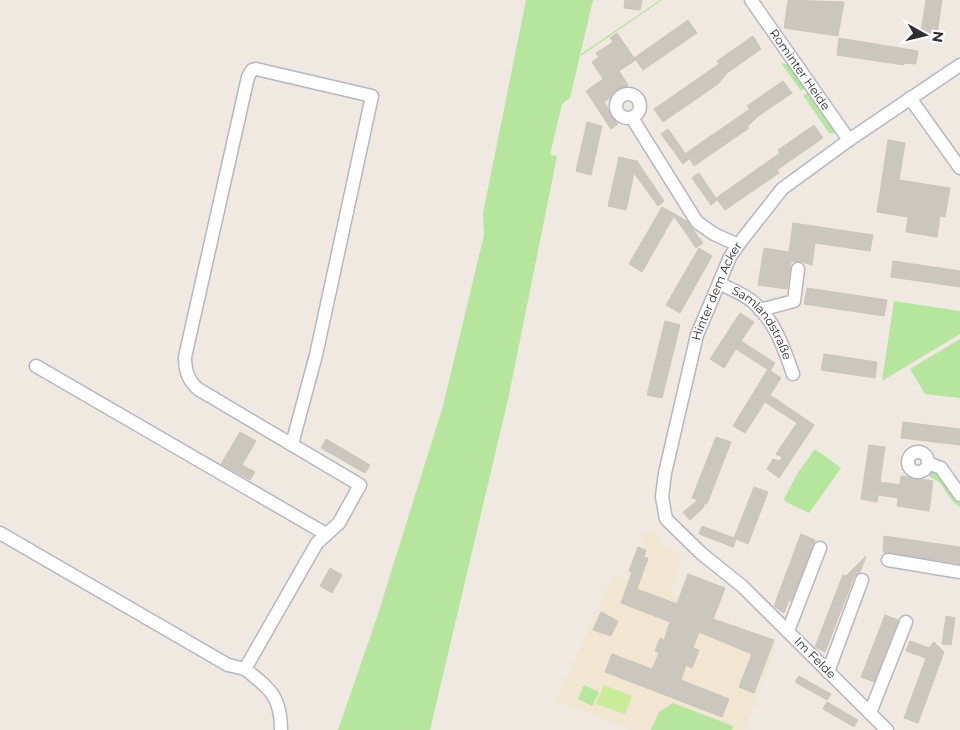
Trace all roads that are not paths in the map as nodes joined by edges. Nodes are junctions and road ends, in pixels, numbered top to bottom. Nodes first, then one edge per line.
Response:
1 (751, 0) edge
2 (960, 65) edge
3 (910, 98) junction
4 (632, 118) dead end
5 (849, 140) junction
6 (960, 168) edge
7 (738, 245) junction
8 (798, 269) dead end
9 (719, 283) junction
10 (760, 310) junction
11 (36, 366) dead end
12 (793, 374) dead end
13 (292, 444) junction
14 (928, 463) dead end
15 (960, 495) edge
16 (0, 533) edge
17 (326, 534) junction
18 (820, 548) dead end
19 (888, 560) dead end
20 (960, 572) edge
21 (862, 580) dead end
22 (742, 586) joint
23 (906, 622) dead end
24 (788, 631) junction
25 (245, 670) junction
26 (828, 672) junction
27 (870, 713) junction
28 (281, 730) edge
29 (887, 730) edge

1 - 5 street, Rominter Heide
2 - 3 street, Hinter dem Acker
3 - 5 street, Hinter dem Acker
3 - 6 street
4 - 7 street
5 - 7 street, Hinter dem Acker
7 - 9 street, Hinter dem Acker
8 - 10 street
9 - 10 street, Samlandstraße
9 - 22 street, Hinter dem Acker
10 - 12 street, Samlandstraße
11 - 17 street
13 - 13 street
13 - 17 street
14 - 15 street
16 - 25 street
17 - 25 street
18 - 24 street
19 - 20 street
21 - 26 street
22 - 24 street, Im Felde
23 - 27 street
24 - 26 street, Im Felde
25 - 28 street
26 - 27 street, Im Felde
27 - 29 street, Im Felde

